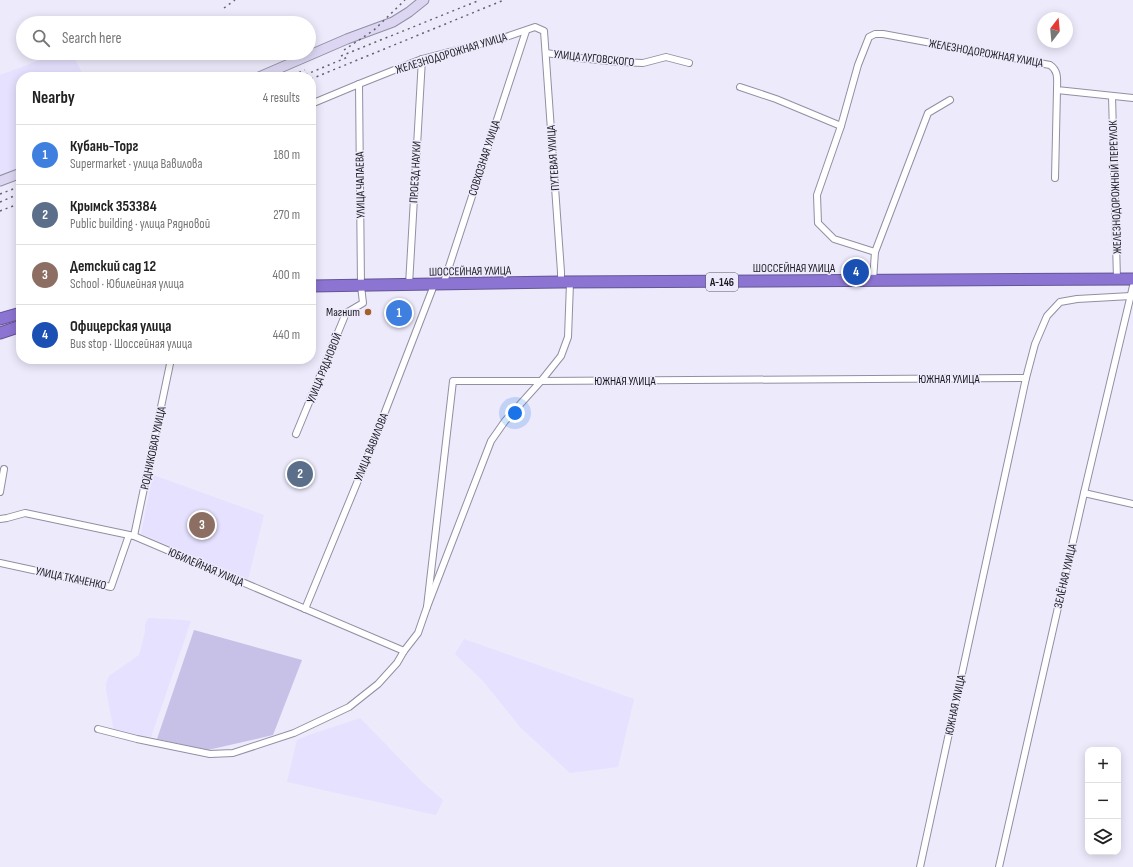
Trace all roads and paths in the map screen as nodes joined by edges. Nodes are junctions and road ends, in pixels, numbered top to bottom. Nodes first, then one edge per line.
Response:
1 (424, 0) edge
2 (526, 31) junction
3 (545, 33) joint
4 (316, 52) edge
5 (546, 53) junction
6 (422, 59) junction
7 (298, 60) edge
8 (689, 62) dead end
9 (271, 72) edge
10 (359, 84) junction
11 (740, 87) dead end
12 (1057, 90) junction
13 (1112, 96) junction
14 (1133, 98) edge
15 (950, 100) dead end
16 (316, 102) edge
17 (841, 126) junction
18 (16, 175) edge
19 (1055, 178) dead end
20 (0, 181) edge
21 (874, 252) junction
22 (1117, 279) junction
23 (1133, 279) edge
24 (873, 280) junction
25 (565, 282) junction
26 (409, 285) junction
27 (438, 285) junction
28 (316, 286) edge
29 (361, 286) junction
30 (1133, 286) edge
31 (1131, 296) junction
32 (16, 314) edge
33 (0, 319) edge
34 (16, 328) edge
35 (0, 333) edge
36 (170, 364) edge
37 (1026, 378) junction
38 (541, 381) junction
39 (296, 434) dead end
40 (4, 469) dead end
41 (0, 492) edge
42 (1084, 493) junction
43 (1133, 504) edge
44 (0, 519) edge
45 (132, 536) junction
46 (0, 563) edge
47 (427, 607) junction
48 (305, 609) junction
49 (404, 651) junction
50 (98, 729) dead end
51 (920, 867) edge
52 (999, 867) edge

1 - 4 main road
2 - 3 street, ЖЕЛЕЗНОДОРОЖНАЯ УЛИЦА
2 - 6 street, ЖЕЛЕЗНОДОРОЖНАЯ УЛИЦА
2 - 27 street, СОВХОЗНАЯ УЛИЦА
3 - 5 street, ПУТЕВАЯ УЛИЦА
5 - 8 street, УЛИЦА ЛУГОВСКОГО
5 - 25 street, ПУТЕВАЯ УЛИЦА
6 - 10 street, ЖЕЛЕЗНОДОРОЖНАЯ УЛИЦА
6 - 26 street, ПРОЕЗД НАУКИ
7 - 9 main road
10 - 16 street, ЖЕЛЕЗНОДОРОЖНАЯ УЛИЦА
10 - 29 street, УЛИЦА ЧАПАЕВА
11 - 17 street
12 - 13 street
12 - 17 street, ЖЕЛЕЗНОДОРОЖНАЯ УЛИЦА
12 - 19 street, ЖЕЛЕЗНОДОРОЖНАЯ УЛИЦА
13 - 14 street
13 - 22 street, ЖЕЛЕЗНОДОРОЖНЫЙ ПЕРЕУЛОК
15 - 21 street
17 - 21 street
18 - 20 main road
21 - 24 street
22 - 23 highway, ШОССЕЙНАЯ УЛИЦА / А-146
22 - 24 highway, ШОССЕЙНАЯ УЛИЦА / А-146
24 - 25 highway, ШОССЕЙНАЯ УЛИЦА / А-146
25 - 27 highway, ШОССЕЙНАЯ УЛИЦА / А-146
25 - 38 street, ПУТЕВАЯ УЛИЦА
26 - 27 highway, ШОССЕЙНАЯ УЛИЦА / А-146
26 - 29 highway, ШОССЕЙНАЯ УЛИЦА / А-146
27 - 48 street, УЛИЦА ВАВИЛОВА
28 - 29 highway, ШОССЕЙНАЯ УЛИЦА / А-146
29 - 39 street, УЛИЦА РЯДНОВОЙ
30 - 31 street, ЗЕЛЁНАЯ УЛИЦА
31 - 37 street, ЮЖНАЯ УЛИЦА
31 - 42 street, ЗЕЛЁНАЯ УЛИЦА
32 - 33 highway
34 - 35 highway
36 - 45 street, РОДНИКОВАЯ УЛИЦА
37 - 38 street, ЮЖНАЯ УЛИЦА
37 - 51 street, ЮЖНАЯ УЛИЦА
38 - 47 street, ПУТЕВАЯ УЛИЦА
38 - 47 street, ЮЖНАЯ УЛИЦА
40 - 41 street
42 - 43 street
42 - 52 street, ЗЕЛЁНАЯ УЛИЦА
44 - 45 street, ЮБИЛЕЙНАЯ УЛИЦА
45 - 46 street, УЛИЦА ТКАЧЕНКО
45 - 48 street, ЮБИЛЕЙНАЯ УЛИЦА
47 - 49 street
48 - 49 street, ЮБИЛЕЙНАЯ УЛИЦА
49 - 50 street

